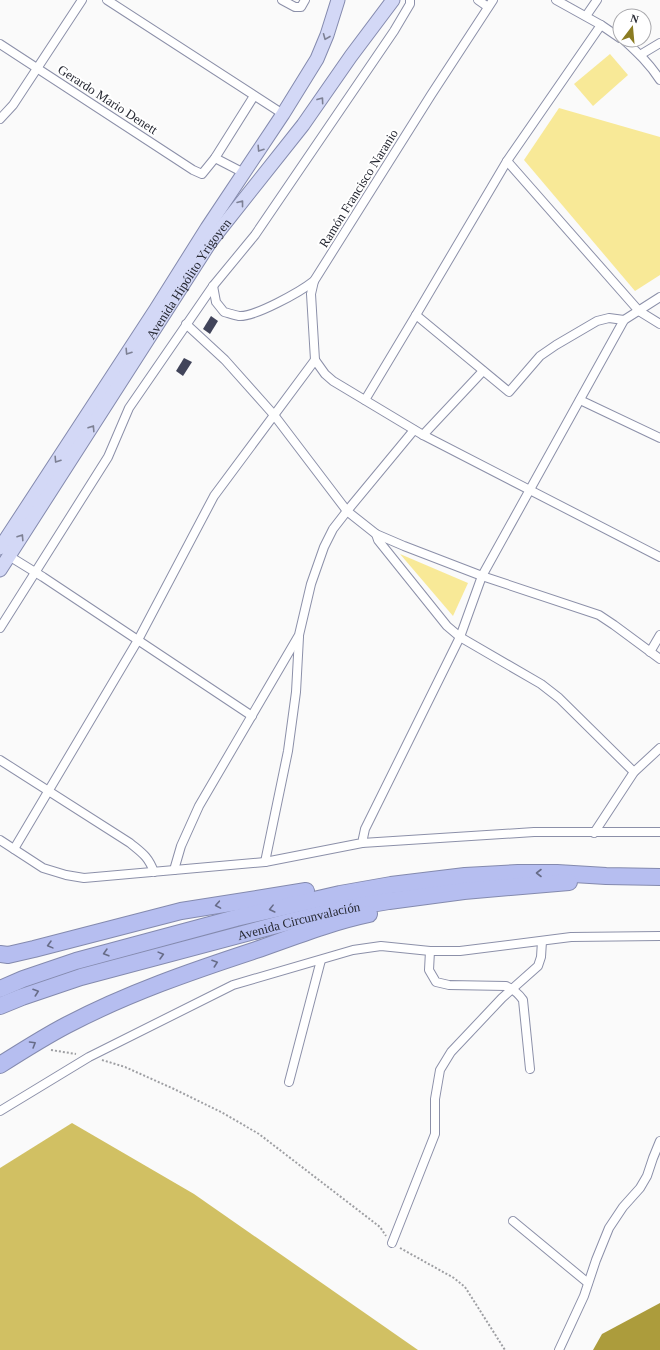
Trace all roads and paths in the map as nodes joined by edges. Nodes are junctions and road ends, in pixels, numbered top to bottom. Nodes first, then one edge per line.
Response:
1 (82, 0) edge
2 (108, 0) edge
3 (282, 0) edge
4 (305, 0) edge
5 (338, 0) edge
6 (393, 0) edge
7 (410, 0) edge
8 (478, 0) edge
9 (556, 0) edge
10 (597, 0) edge
11 (491, 3) edge
12 (586, 16) junction
13 (601, 24) junction
14 (612, 32) edge
15 (660, 43) edge
16 (0, 44) edge
17 (633, 48) edge
18 (640, 55) junction
19 (38, 68) junction
20 (660, 80) edge
21 (254, 96) junction
22 (282, 114) junction
23 (0, 119) edge
24 (215, 158) junction
25 (507, 161) junction
26 (244, 173) junction
27 (314, 281) junction
28 (213, 286) junction
29 (660, 297) edge
30 (639, 311) junction
31 (416, 315) junction
32 (624, 320) junction
33 (186, 324) junction
34 (660, 324) edge
35 (315, 360) junction
36 (483, 371) junction
37 (364, 400) junction
38 (580, 400) junction
39 (274, 415) junction
40 (414, 430) junction
41 (423, 435) junction
42 (660, 438) edge
43 (529, 489) junction
44 (347, 511) junction
45 (376, 534) junction
46 (4, 552) edge
47 (660, 557) edge
48 (0, 570) edge
49 (35, 572) junction
50 (482, 576) junction
51 (0, 628) edge
52 (299, 635) junction
53 (660, 635) edge
54 (460, 637) junction
55 (138, 640) junction
56 (650, 652) junction
57 (660, 659) edge
58 (252, 716) junction
59 (660, 748) edge
60 (0, 760) edge
61 (634, 772) junction
62 (49, 792) junction
63 (660, 832) edge
64 (594, 833) junction
65 (0, 840) edge
66 (362, 844) junction
67 (14, 849) junction
68 (265, 862) junction
69 (174, 870) junction
70 (154, 872) junction
71 (465, 876) junction
72 (606, 876) junction
73 (660, 877) edge
74 (530, 886) junction
75 (660, 936) edge
76 (542, 941) junction
77 (430, 951) junction
78 (0, 954) edge
79 (321, 960) junction
80 (0, 988) edge
81 (513, 989) junction
82 (0, 1006) edge
83 (30, 1046) junction
84 (89, 1057) junction
85 (0, 1065) edge
86 (530, 1069) dead end
87 (289, 1082) dead end
88 (0, 1111) edge
89 (660, 1141) edge
90 (513, 1221) dead end
91 (392, 1243) junction
92 (588, 1283) junction
93 (505, 1350) edge
94 (558, 1350) edge

1 - 19 street
2 - 21 street
3 - 4 street
5 -> 22 main road, Avenida Hipólito Yrigoyen
46 -> 6 main road, Avenida Hipólito Yrigoyen
7 - 28 street
8 - 11 street
9 - 12 street
10 - 12 street
11 - 27 street, Ramón Francisco Naranio
12 - 13 street
13 - 14 street
13 - 25 street
15 - 18 street
16 - 19 street, Gerardo Mario Denett
17 - 18 street
18 - 20 street
19 - 23 street
19 - 24 street, Gerardo Mario Denett
21 - 22 street
21 - 24 street
22 -> 26 main road, Avenida Hipólito Yrigoyen
24 - 26 street
25 - 30 street
25 - 31 street
26 -> 46 main road, Avenida Hipólito Yrigoyen
27 - 28 street, Ramón Francisco Naranio
27 - 35 street
28 - 33 street
29 - 30 street
30 - 32 street
30 - 34 street
31 - 36 street
31 - 37 street
32 - 36 street
32 - 38 street
33 - 39 street
33 - 49 street
35 - 37 street
35 - 39 street
36 - 41 street
37 - 40 street
38 - 42 street
38 - 43 street
39 - 44 street
39 - 55 street
40 - 41 street
40 - 44 street
41 - 43 street
43 - 47 street
43 - 50 street
44 - 45 street
44 - 52 street
45 - 50 street
45 - 54 street
46 - 48 main road, Avenida Hipólito Yrigoyen
46 - 49 street
49 - 51 street
49 - 55 street
50 - 54 street
50 - 56 street
52 - 58 street
52 - 68 street
53 - 56 street
54 - 61 street
54 - 66 street
55 - 58 street
55 - 62 street
56 - 57 street
58 - 69 street
59 - 61 street
60 - 62 street
61 - 64 street
62 - 67 street
62 - 70 street
63 - 64 street
64 - 66 street
65 - 67 street
66 - 68 street
67 - 70 street
68 - 69 street
69 - 70 street
72 -> 71 highway, Avenida Circunvalación
71 -> 78 highway
71 -> 80 highway, Avenida Circunvalación
72 - 73 highway, Avenida Circunvalación
72 - 74 highway, Avenida Circunvalación
82 -> 74 highway, Avenida Circunvalación
83 -> 74 highway
75 - 76 street
76 - 77 street
76 - 81 street
77 - 79 street
77 - 81 street
79 - 84 street
79 - 87 street
81 - 86 street
81 - 91 street
83 - 84 path
83 - 85 highway
84 - 88 street
84 - 91 path
89 - 92 street
90 - 92 street
91 - 93 path
92 - 94 street

